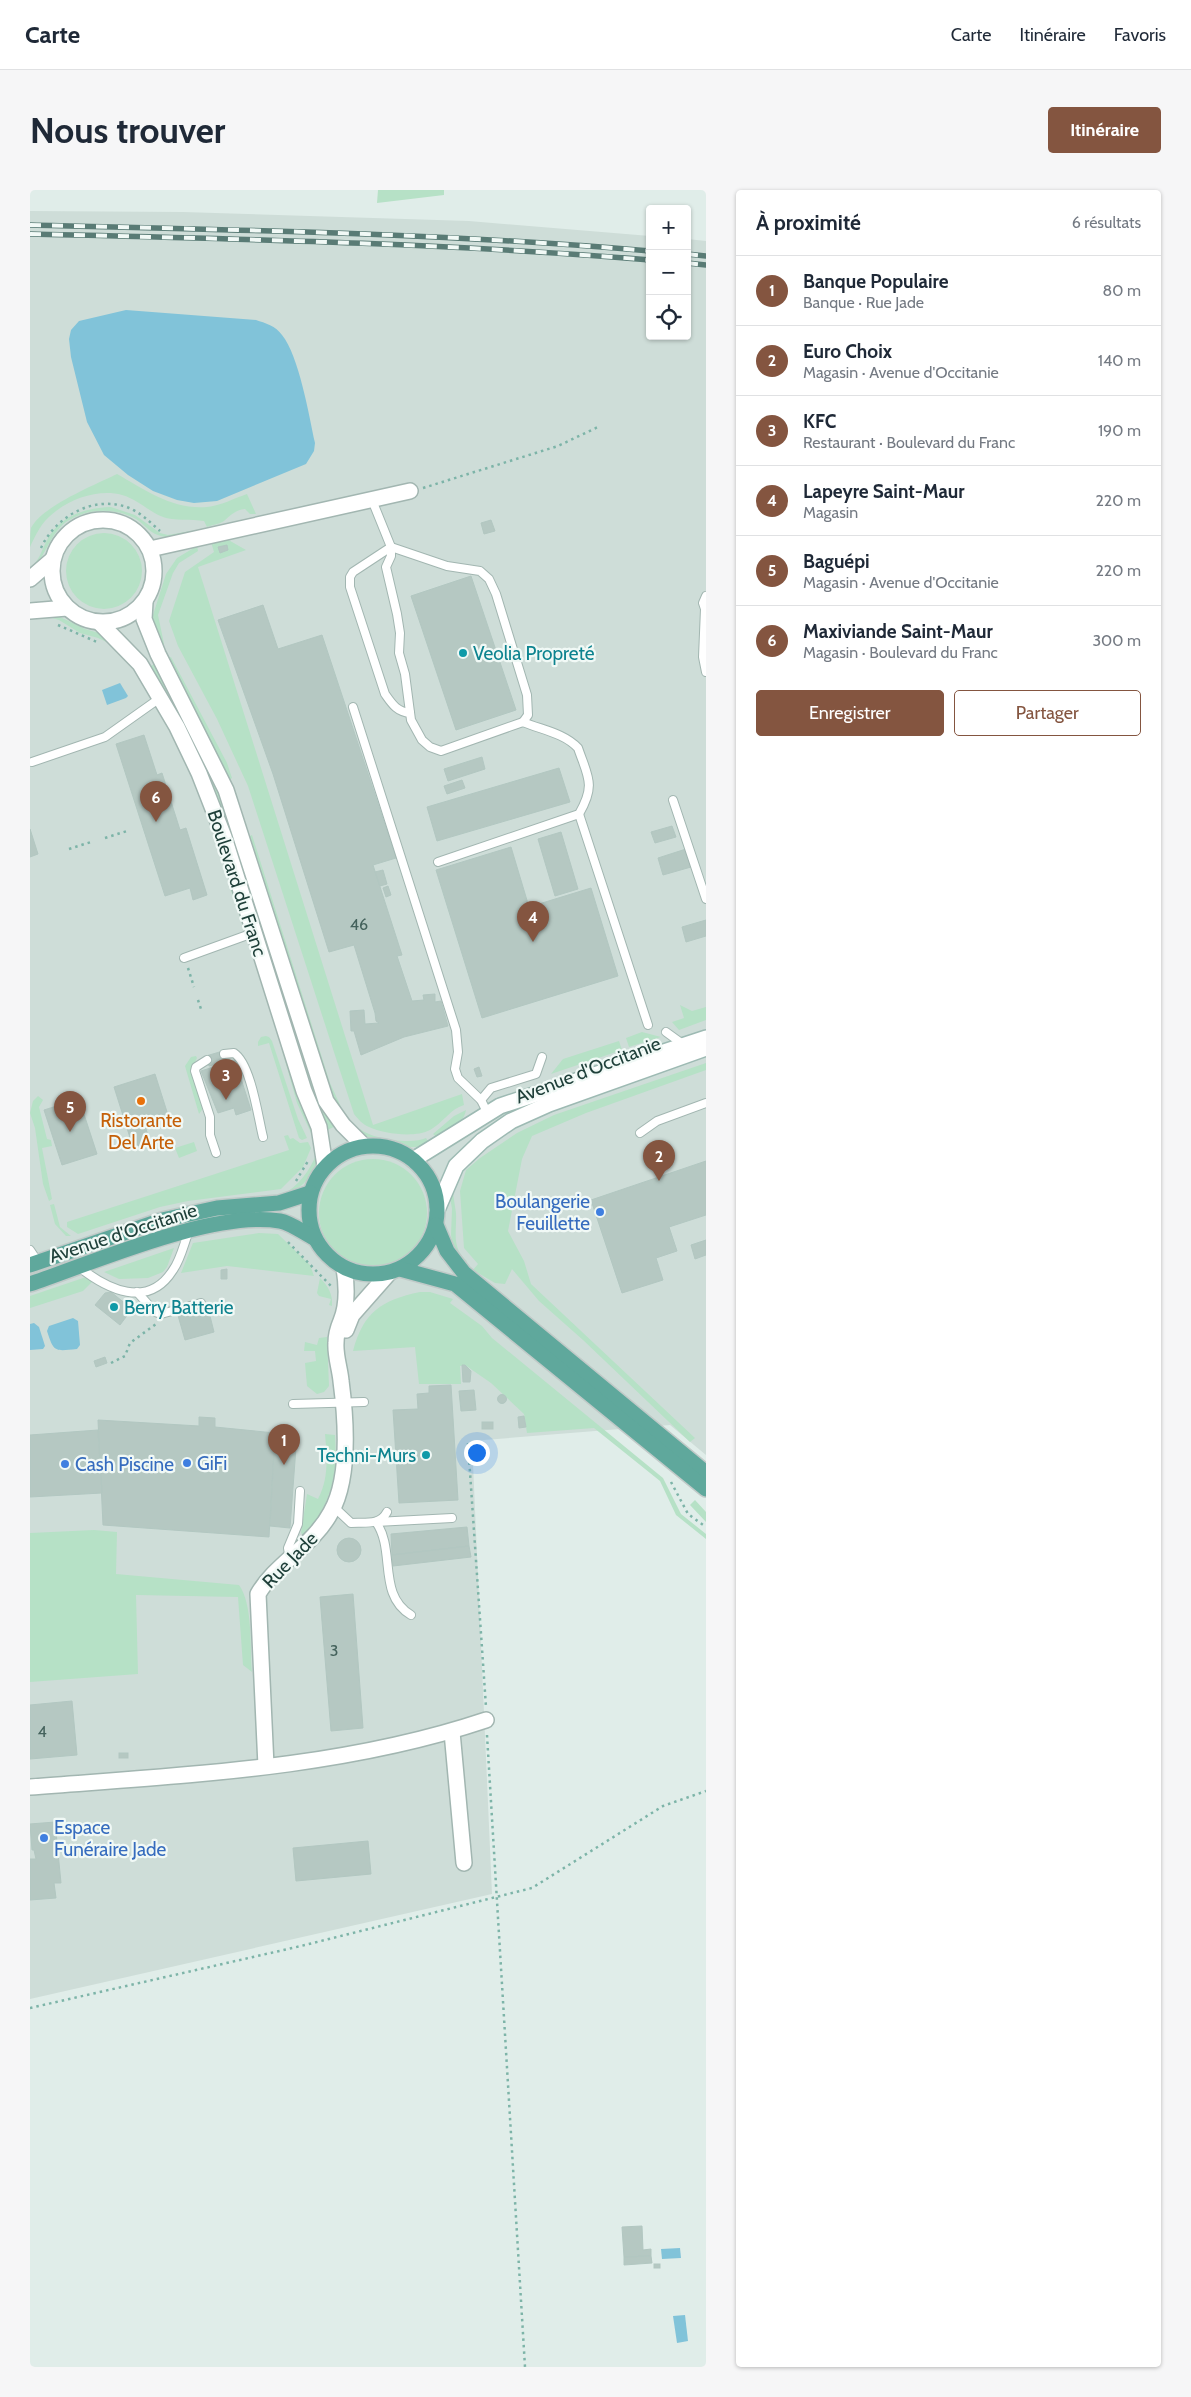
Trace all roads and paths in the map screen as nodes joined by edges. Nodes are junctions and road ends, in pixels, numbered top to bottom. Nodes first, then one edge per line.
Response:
1 (600, 426) dead end
2 (410, 491) joint
3 (372, 500) junction
4 (166, 531) dead end
5 (391, 547) junction
6 (150, 549) junction
7 (45, 557) junction
8 (30, 578) edge
9 (706, 596) edge
10 (145, 602) junction
11 (67, 608) junction
12 (30, 611) edge
13 (100, 623) junction
14 (56, 624) dead end
15 (104, 644) dead end
16 (706, 672) edge
17 (160, 698) junction
18 (353, 707) dead end
19 (410, 713) junction
20 (523, 722) junction
21 (32, 762) dead end
22 (673, 800) dead end
23 (579, 814) junction
24 (127, 831) dead end
25 (104, 838) dead end
26 (91, 842) dead end
27 (68, 849) dead end
28 (438, 862) dead end
29 (706, 899) edge
30 (253, 933) junction
31 (184, 958) dead end
32 (188, 968) dead end
33 (194, 987) dead end
34 (198, 1000) dead end
35 (202, 1012) dead end
36 (648, 1024) dead end
37 (666, 1032) dead end
38 (706, 1038) edge
39 (684, 1045) junction
40 (706, 1048) edge
41 (224, 1054) dead end
42 (542, 1058) dead end
43 (207, 1060) dead end
44 (706, 1103) edge
45 (484, 1106) junction
46 (640, 1133) dead end
47 (263, 1137) dead end
48 (364, 1146) junction
49 (216, 1153) dead end
50 (309, 1160) dead end
51 (413, 1160) junction
52 (325, 1166) junction
53 (291, 1188) dead end
54 (310, 1193) junction
55 (437, 1217) junction
56 (189, 1231) junction
57 (284, 1238) dead end
58 (314, 1238) junction
59 (33, 1259) edge
60 (79, 1267) junction
61 (344, 1268) junction
62 (394, 1271) junction
63 (30, 1284) edge
64 (334, 1291) dead end
65 (137, 1292) junction
66 (201, 1303) dead end
67 (161, 1314) junction
68 (338, 1358) junction
69 (112, 1363) dead end
70 (342, 1402) junction
71 (364, 1402) dead end
72 (293, 1404) dead end
73 (468, 1443) dead end
74 (706, 1473) edge
75 (706, 1489) edge
76 (300, 1491) dead end
77 (334, 1507) junction
78 (387, 1512) dead end
79 (452, 1518) dead end
80 (376, 1522) junction
81 (293, 1557) junction
82 (411, 1615) dead end
83 (486, 1720) junction
84 (452, 1732) junction
85 (266, 1766) junction
86 (30, 1787) edge
87 (706, 1791) edge
88 (464, 1863) dead end
89 (498, 1896) junction
90 (30, 2008) edge
91 (525, 2367) edge

1 - 2 path
2 - 3 street
3 - 5 lane
3 - 6 street
4 - 7 path
5 - 19 lane
5 - 19 lane
5 - 20 lane
6 - 7 street
6 - 10 street
7 - 8 street
7 - 11 street
9 - 16 lane
10 - 13 street
10 - 48 street, Boulevard du Franc
11 - 12 street
11 - 13 street
13 - 17 street, Boulevard du Franc
14 - 15 path
17 - 21 lane
17 - 30 street, Boulevard du Franc
18 - 45 lane
19 - 20 lane
20 - 23 lane
22 - 29 lane
23 - 28 lane
23 - 36 lane
24 - 25 path
26 - 27 path
30 - 31 lane
30 - 52 street, Boulevard du Franc
32 - 33 path
34 - 35 path
37 - 39 lane
38 - 39 street, Avenue d'Occitanie
39 - 45 street, Avenue d'Occitanie
40 - 55 street, Avenue d'Occitanie
41 - 47 lane
42 - 45 lane
43 - 49 lane
44 - 46 lane
45 - 51 street, Avenue d'Occitanie
48 - 51 main road
48 - 52 main road
50 - 53 path
51 - 55 main road
52 - 54 main road
54 - 58 main road
54 - 59 main road, Avenue d'Occitanie
55 - 62 main road
55 - 74 main road
56 - 58 main road, Avenue d'Occitanie
56 - 60 main road, Avenue d'Occitanie
56 - 65 lane
57 - 64 path
58 - 61 main road
60 - 63 main road, Avenue d'Occitanie
60 - 65 lane
61 - 62 main road
61 - 68 street, Rue Jade
62 - 68 street, Rue Jade
62 - 75 main road
65 - 67 lane
66 - 67 lane
67 - 69 path
68 - 70 street, Rue Jade
70 - 71 lane
70 - 72 lane
70 - 77 street, Rue Jade
73 - 83 path
76 - 81 lane
77 - 80 lane
77 - 81 street, Rue Jade
78 - 80 lane
79 - 80 lane
80 - 82 lane
81 - 85 street, Rue Jade
83 - 84 street
83 - 89 path
84 - 85 street
84 - 88 street
85 - 86 street
87 - 89 path
89 - 90 path
89 - 91 path

